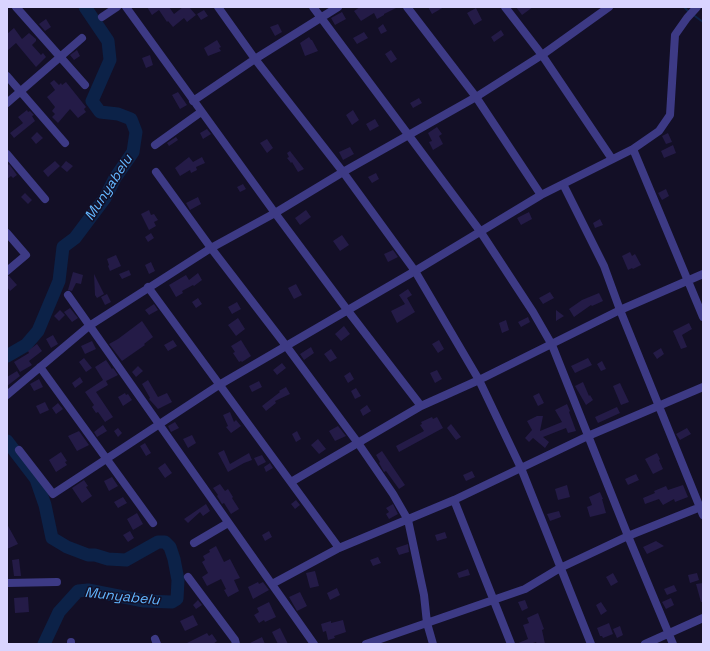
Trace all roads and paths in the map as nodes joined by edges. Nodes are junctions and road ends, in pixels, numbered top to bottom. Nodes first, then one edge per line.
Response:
1 (16, 7) edge
2 (117, 7) edge
3 (126, 7) edge
4 (218, 7) edge
5 (312, 7) edge
6 (338, 7) edge
7 (407, 7) edge
8 (505, 7) edge
9 (609, 7) edge
10 (696, 8) edge
11 (102, 18) dead end
12 (321, 18) junction
13 (82, 38) dead end
14 (542, 55) junction
15 (60, 58) junction
16 (255, 58) junction
17 (7, 76) edge
18 (85, 86) dead end
19 (20, 92) junction
20 (476, 97) junction
21 (193, 101) junction
22 (7, 103) edge
23 (202, 112) junction
24 (408, 136) junction
25 (65, 143) dead end
26 (155, 145) dead end
27 (633, 148) junction
28 (7, 154) edge
29 (612, 159) junction
30 (156, 172) dead end
31 (343, 172) junction
32 (563, 184) junction
33 (541, 195) junction
34 (45, 199) dead end
35 (275, 213) junction
36 (480, 231) junction
37 (7, 233) edge
38 (211, 248) junction
39 (7, 271) edge
40 (415, 271) junction
41 (703, 274) edge
42 (688, 282) junction
43 (148, 287) junction
44 (68, 295) dead end
45 (620, 310) junction
46 (348, 311) junction
47 (703, 317) edge
48 (88, 326) junction
49 (552, 345) junction
50 (287, 347) junction
51 (40, 367) junction
52 (479, 380) junction
53 (219, 385) junction
54 (703, 387) edge
55 (7, 396) edge
56 (659, 405) junction
57 (421, 406) junction
58 (160, 424) junction
59 (588, 436) junction
60 (358, 443) junction
61 (19, 450) dead end
62 (106, 459) junction
63 (521, 468) junction
64 (291, 482) junction
65 (454, 500) junction
66 (702, 509) edge
67 (408, 520) junction
68 (153, 523) dead end
69 (228, 523) junction
70 (628, 536) junction
71 (194, 544) dead end
72 (339, 548) junction
73 (560, 568) junction
74 (188, 577) dead end
75 (7, 582) edge
76 (57, 582) dead end
77 (272, 584) junction
78 (494, 601) junction
79 (703, 618) edge
80 (427, 622) junction
81 (669, 633) junction
82 (236, 644) edge
83 (314, 644) edge
84 (366, 644) edge
85 (433, 644) edge
86 (511, 644) edge
87 (591, 644) edge
88 (645, 644) edge
89 (673, 644) edge

1 - 15 street
2 - 11 street
3 - 21 street
4 - 16 street
5 - 12 street
6 - 12 street
7 - 20 street
8 - 14 street
9 - 14 street
10 - 27 street
12 - 16 street
12 - 24 street
13 - 15 street
14 - 20 street
14 - 29 street
15 - 18 street
15 - 19 street
16 - 21 street
16 - 31 street
17 - 19 street
19 - 22 street
19 - 25 street
20 - 24 street
20 - 33 street
21 - 23 street
23 - 26 street
23 - 35 street
24 - 31 street
24 - 36 street
27 - 29 street
27 - 42 street
28 - 34 street
29 - 32 street
30 - 38 street
31 - 35 street
31 - 40 street
32 - 33 street
32 - 45 street
33 - 36 street
35 - 38 street
35 - 46 street
36 - 40 street
36 - 49 street
37 - 39 street
38 - 43 street
38 - 50 street
40 - 46 street
40 - 52 street
41 - 42 street
42 - 45 street
42 - 47 street
43 - 48 street
43 - 53 street
44 - 48 street
45 - 49 street
45 - 56 street
46 - 50 street
46 - 57 street
48 - 51 street
48 - 58 street
49 - 52 street
49 - 59 street
50 - 53 street
50 - 60 street
51 - 55 street
51 - 62 street
52 - 57 street
52 - 63 street
53 - 58 street
53 - 64 street
54 - 56 street
56 - 59 street
56 - 66 street
57 - 60 street
58 - 62 street
58 - 69 street
59 - 63 street
59 - 70 street
60 - 64 street
60 - 67 street
61 - 62 street
62 - 68 street
63 - 65 street
63 - 73 street
64 - 72 street
65 - 67 street
65 - 78 street
66 - 70 street
67 - 72 street
67 - 80 street
69 - 71 street
69 - 77 street
70 - 73 street
70 - 81 street
72 - 77 street
73 - 78 street
73 - 87 street
74 - 82 street
75 - 76 street
77 - 83 street
78 - 80 street
78 - 86 street
79 - 81 street
80 - 84 street
80 - 85 street
81 - 88 street
81 - 89 street

